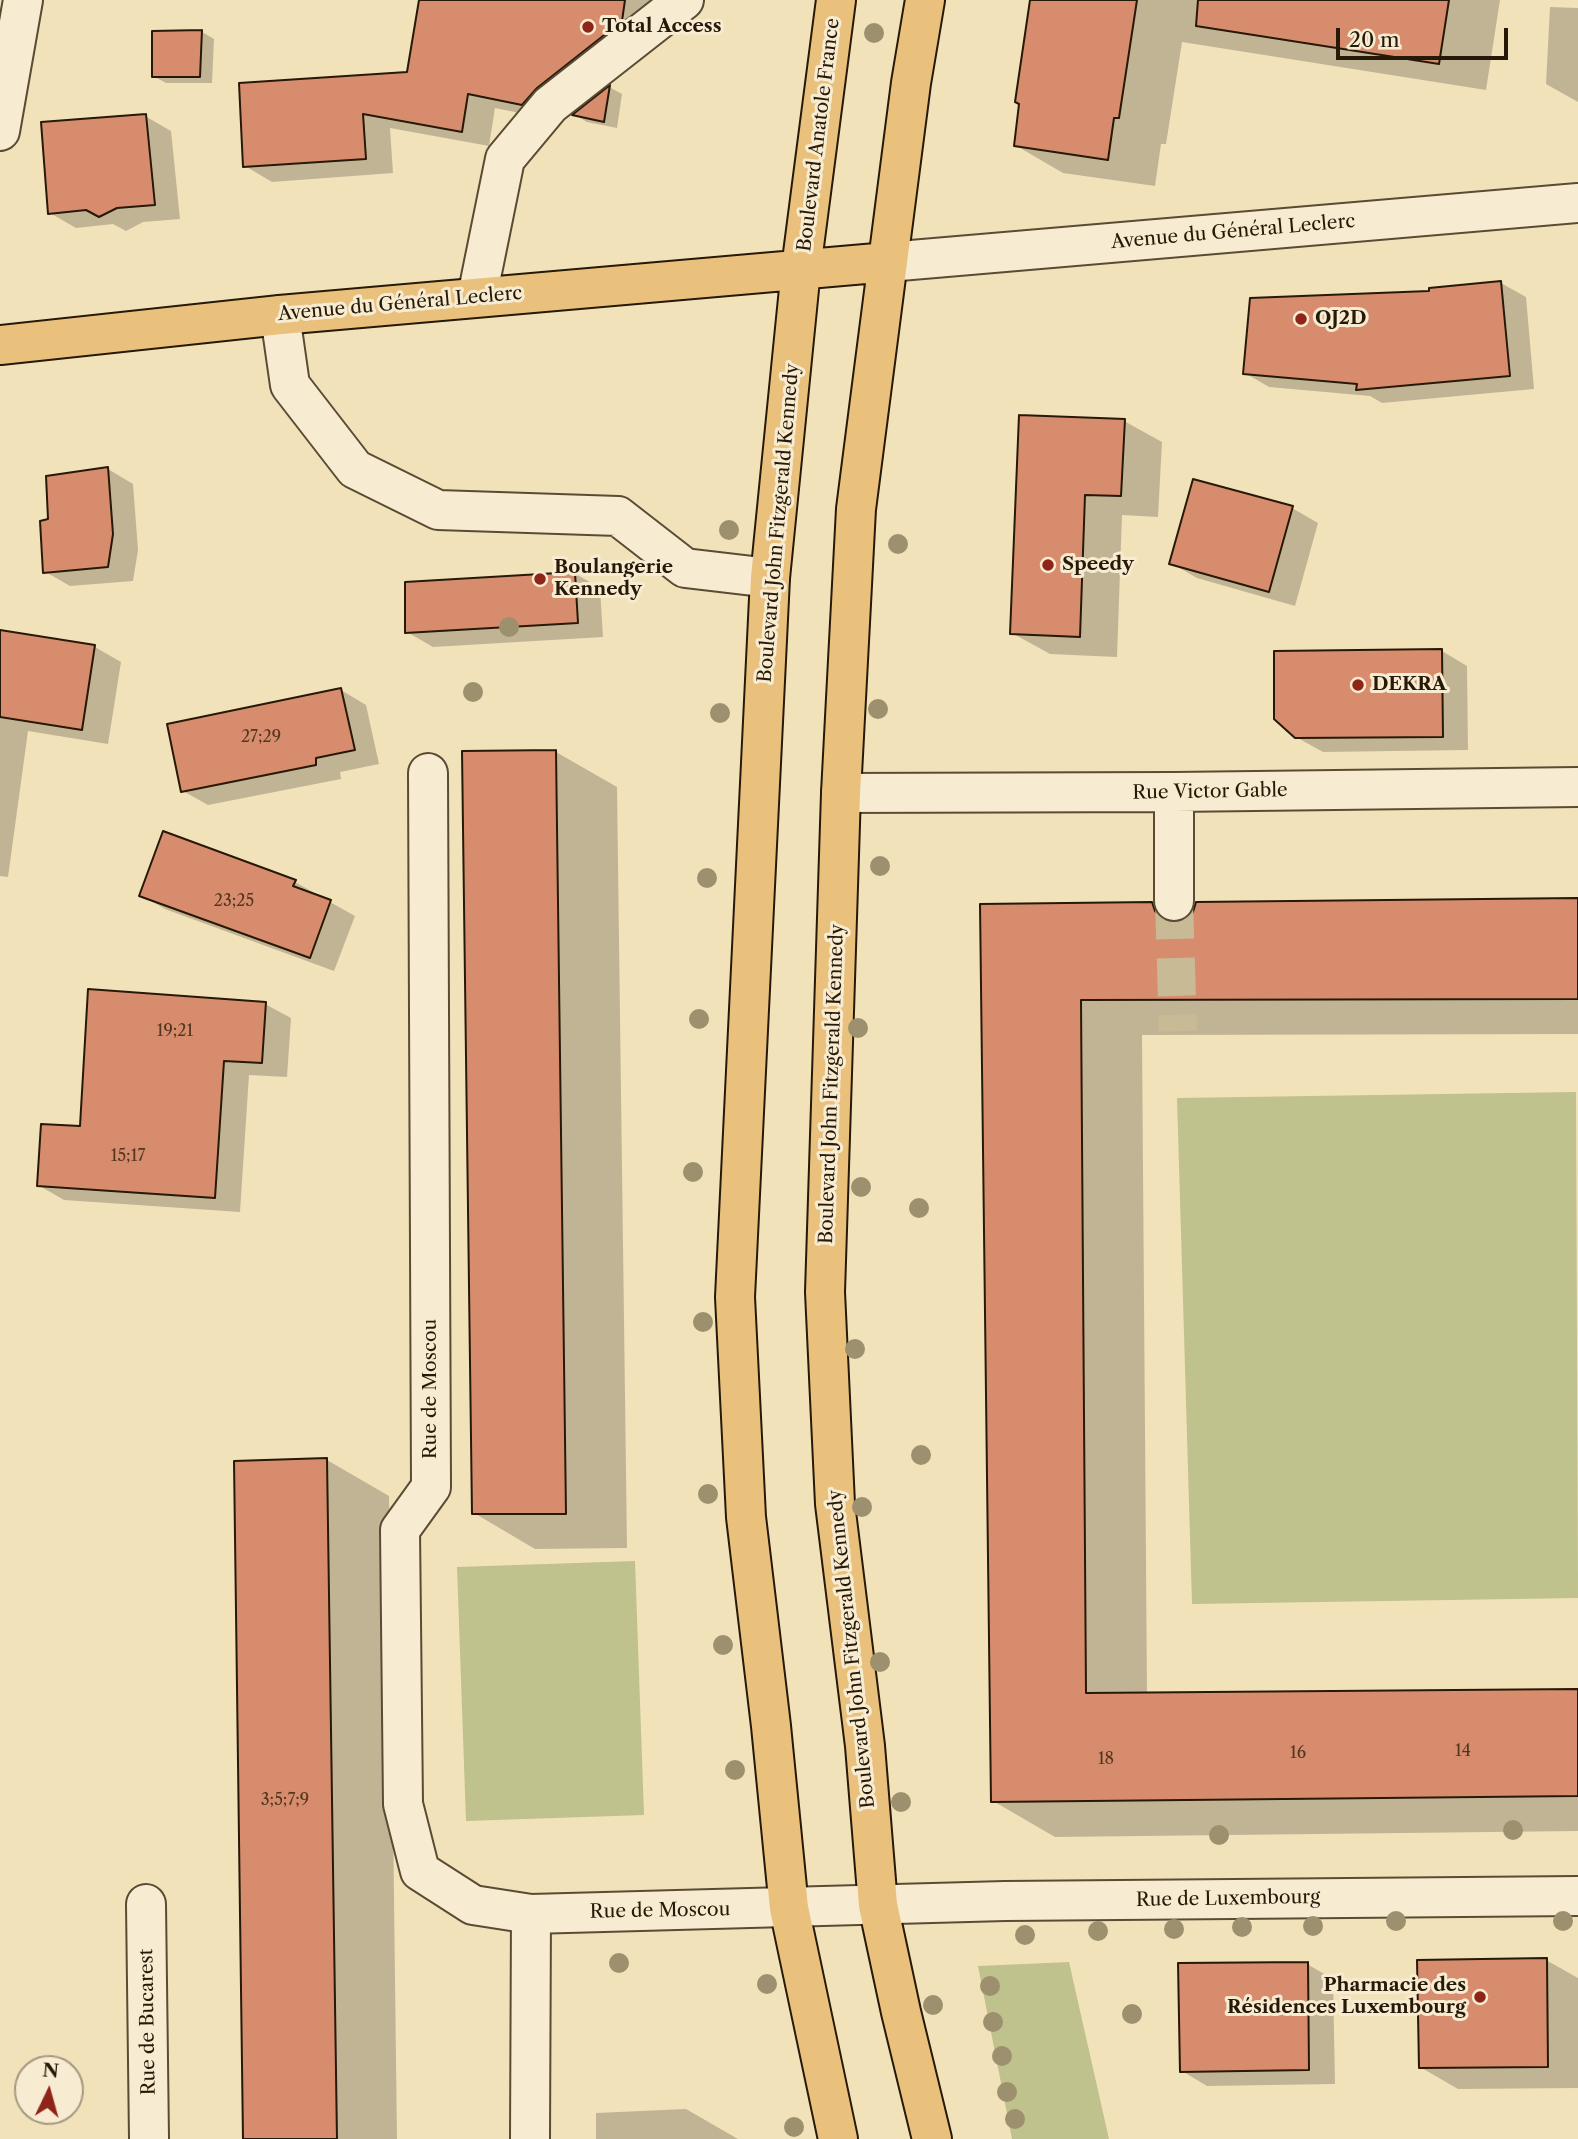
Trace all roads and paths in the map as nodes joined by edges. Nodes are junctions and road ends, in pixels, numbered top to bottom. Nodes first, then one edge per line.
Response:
1 (23, 0) edge
2 (684, 0) edge
3 (836, 0) edge
4 (925, 0) edge
5 (0, 131) edge
6 (1578, 203) edge
7 (888, 262) junction
8 (801, 269) junction
9 (477, 297) junction
10 (280, 314) junction
11 (0, 345) edge
12 (770, 578) junction
13 (428, 773) dead end
14 (1578, 787) edge
15 (1174, 792) junction
16 (841, 793) junction
17 (1174, 901) tunnel mouth
18 (1578, 1896) edge
19 (146, 1904) dead end
20 (878, 1905) junction
21 (789, 1908) junction
22 (531, 1914) junction
23 (149, 2139) edge
24 (530, 2139) edge
25 (838, 2139) edge
26 (932, 2139) edge

1 - 5 street
2 - 9 street
3 - 8 main road, Boulevard Anatole France
4 - 7 main road
6 - 7 street, Avenue du Général Leclerc
7 - 8 main road, Avenue du Général Leclerc
7 - 16 main road, Boulevard John Fitzgerald Kennedy
8 - 9 main road, Avenue du Général Leclerc
8 - 12 main road, Boulevard John Fitzgerald Kennedy
9 - 10 main road, Avenue du Général Leclerc
10 - 11 main road, Avenue du Général Leclerc
10 - 12 street
12 - 21 main road, Boulevard John Fitzgerald Kennedy
13 - 22 street, Rue de Moscou
14 - 15 street, Rue Victor Gable
15 - 16 street, Rue Victor Gable
15 - 17 street
16 - 20 main road, Boulevard John Fitzgerald Kennedy
18 - 20 street, Rue de Luxembourg
19 - 23 street, Rue de Bucarest
20 - 21 street
20 - 26 main road, Boulevard John Fitzgerald Kennedy
21 - 22 street, Rue de Moscou
21 - 25 main road, Boulevard John Fitzgerald Kennedy
22 - 24 street

